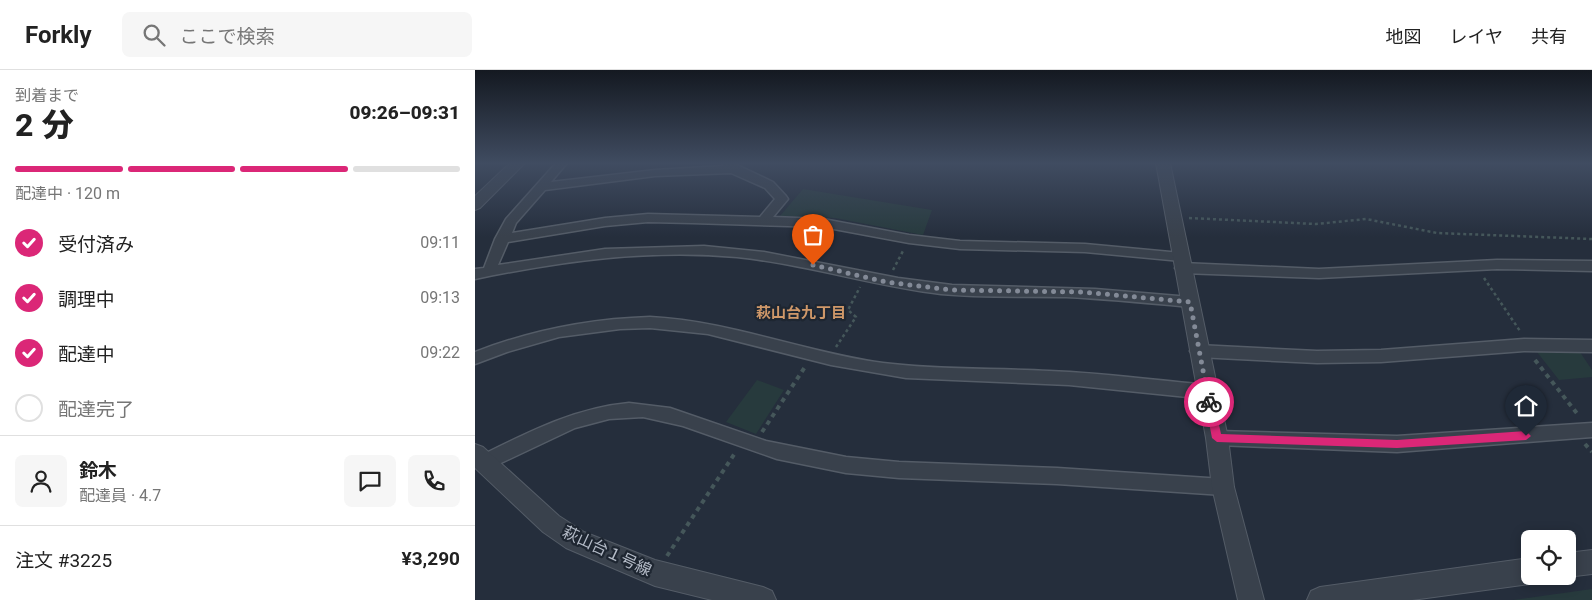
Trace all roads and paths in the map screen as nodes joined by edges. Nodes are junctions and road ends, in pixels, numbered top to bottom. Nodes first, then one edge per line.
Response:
1 (541, 187) edge
2 (493, 188) edge
3 (772, 188) edge
4 (1168, 188) edge
5 (475, 205) edge
6 (1174, 217) junction
7 (763, 221) junction
8 (501, 239) junction
9 (909, 239) junction
10 (1592, 239) edge
11 (1182, 263) junction
12 (1476, 265) junction
13 (1592, 266) edge
14 (489, 271) junction
15 (475, 274) edge
16 (865, 277) junction
17 (886, 282) junction
18 (1190, 302) junction
19 (1527, 346) junction
20 (1592, 346) edge
21 (1198, 351) junction
22 (475, 358) edge
23 (820, 358) junction
24 (1207, 392) junction
25 (1591, 430) edge
26 (1217, 438) junction
27 (749, 443) junction
28 (479, 459) edge
29 (1223, 487) junction
30 (1592, 562) edge
31 (1576, 564) edge
32 (1521, 572) edge
33 (655, 574) junction
34 (763, 600) edge
35 (1251, 600) edge
36 (1320, 600) edge

1 - 8 street
2 - 5 street
3 - 7 street
4 - 6 street
6 - 10 path
6 - 11 street
7 - 8 street
7 - 9 street
8 - 14 street
9 - 11 street
9 - 17 path
11 - 12 street
11 - 18 street
12 - 13 street
12 - 19 path
14 - 15 street
14 - 16 street
16 - 17 street
16 - 23 path
17 - 18 street
18 - 21 street
19 - 20 street
19 - 21 street
19 - 25 path
21 - 24 street
22 - 23 street
23 - 24 street
23 - 27 path
24 - 26 street
25 - 26 street
26 - 29 street
27 - 28 street
27 - 29 street
27 - 33 path
28 - 33 street, 萩山台１号線
29 - 35 street
30 - 31 street
32 - 36 street
33 - 34 street, 萩山台１号線

